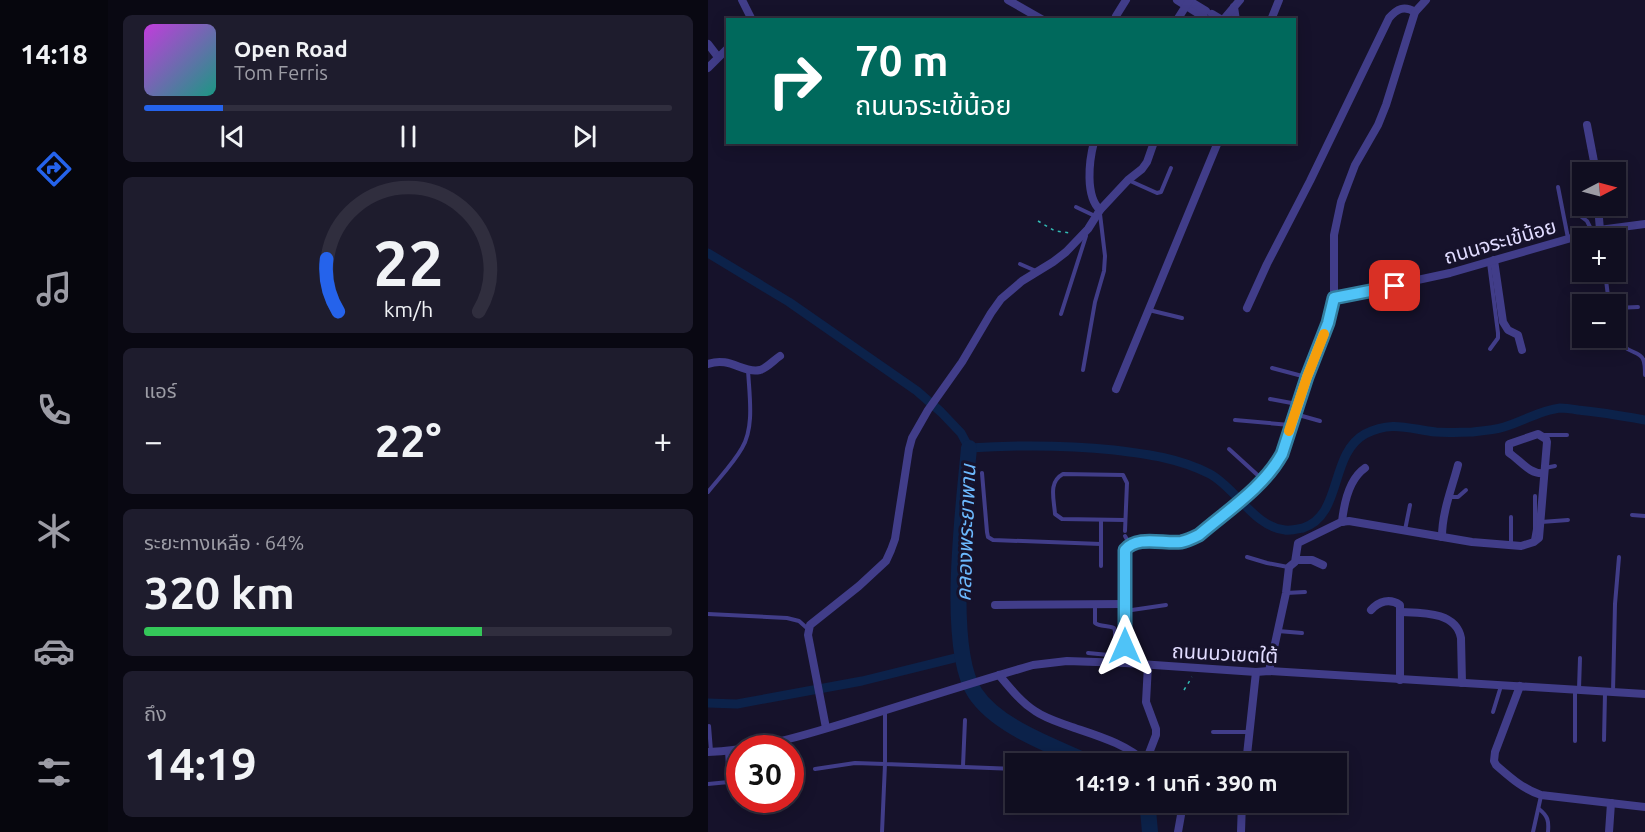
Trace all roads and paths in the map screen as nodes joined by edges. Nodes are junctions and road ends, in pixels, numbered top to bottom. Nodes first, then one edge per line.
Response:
1 (742, 0) edge
2 (1008, 0) edge
3 (1126, 0) edge
4 (1177, 0) edge
5 (1279, 0) edge
6 (1426, 0) edge
7 (1188, 2) edge
8 (1237, 4) edge
9 (1414, 12) junction
10 (1116, 16) dead end
11 (751, 18) edge
12 (1040, 18) edge
13 (1178, 18) edge
14 (1217, 18) edge
15 (1224, 18) edge
16 (1272, 18) edge
17 (708, 44) edge
18 (726, 50) edge
19 (718, 57) junction
20 (708, 68) edge
21 (1587, 125) dead end
22 (1094, 144) edge
23 (1154, 144) edge
24 (1217, 144) edge
25 (1594, 162) edge
26 (1171, 168) dead end
27 (1128, 180) junction
28 (1558, 187) dead end
29 (1076, 207) dead end
30 (1098, 213) junction
31 (1580, 216) edge
32 (1038, 221) dead end
33 (1645, 224) edge
34 (1593, 228) edge
35 (1624, 228) edge
36 (1085, 232) junction
37 (1572, 237) edge
38 (1568, 238) junction
39 (1491, 261) junction
40 (1020, 264) dead end
41 (1037, 272) junction
42 (1334, 298) junction
43 (1638, 306) dead end
44 (1626, 307) edge
45 (1246, 308) dead end
46 (1148, 310) junction
47 (1061, 314) dead end
48 (1182, 318) dead end
49 (1624, 348) edge
50 (1490, 349) dead end
51 (1522, 350) dead end
52 (780, 356) dead end
53 (708, 364) edge
54 (1272, 368) dead end
55 (748, 369) junction
56 (1083, 370) dead end
57 (1645, 375) edge
58 (1307, 377) junction
59 (1116, 389) dead end
60 (1270, 399) dead end
61 (1298, 405) junction
62 (1294, 414) junction
63 (1235, 420) dead end
64 (1320, 421) dead end
65 (1291, 425) junction
66 (1541, 435) junction
67 (1568, 435) dead end
68 (1229, 449) dead end
69 (1458, 465) dead end
70 (1555, 466) dead end
71 (1365, 468) dead end
72 (1544, 471) junction
73 (982, 473) dead end
74 (1263, 481) junction
75 (1466, 490) dead end
76 (708, 492) edge
77 (1535, 496) dead end
78 (1449, 497) junction
79 (1410, 505) dead end
80 (1632, 515) dead end
81 (1511, 516) dead end
82 (1645, 516) edge
83 (1125, 520) junction
84 (1568, 520) dead end
85 (1101, 521) junction
86 (1342, 522) junction
87 (1540, 522) junction
88 (1404, 530) junction
89 (1127, 537) junction
90 (1442, 537) junction
91 (1101, 543) junction
92 (1532, 543) junction
93 (1511, 545) junction
94 (1247, 557) dead end
95 (1619, 557) dead end
96 (1296, 560) junction
97 (1323, 565) dead end
98 (1101, 566) dead end
99 (1289, 567) junction
100 (1286, 592) junction
101 (1305, 592) dead end
102 (995, 605) dead end
103 (1095, 605) junction
104 (1166, 605) dead end
105 (1125, 608) junction
106 (1371, 610) dead end
107 (1400, 612) junction
108 (708, 614) edge
109 (808, 629) junction
110 (1277, 631) junction
111 (1302, 633) dead end
112 (1088, 653) dead end
113 (1580, 658) dead end
114 (1125, 663) junction
115 (1148, 665) junction
116 (1197, 668) junction
117 (1269, 671) junction
118 (1257, 672) junction
119 (995, 676) junction
120 (1400, 680) junction
121 (1462, 683) junction
122 (1502, 685) junction
123 (1520, 686) junction
124 (1184, 690) dead end
125 (1577, 690) junction
126 (1609, 692) junction
127 (1645, 694) edge
128 (885, 710) junction
129 (1493, 712) dead end
130 (964, 720) dead end
131 (710, 726) dead end
132 (826, 728) junction
133 (1213, 732) dead end
134 (1250, 732) junction
135 (801, 735) edge
136 (1604, 740) dead end
137 (1575, 741) dead end
138 (726, 750) edge
139 (709, 752) edge
140 (1136, 753) edge
141 (1150, 753) edge
142 (1247, 753) edge
143 (885, 764) junction
144 (963, 766) junction
145 (1005, 768) edge
146 (815, 769) dead end
147 (726, 782) edge
148 (708, 784) edge
149 (1541, 795) junction
150 (1611, 803) junction
151 (1645, 807) edge
152 (1539, 809) junction
153 (1181, 813) edge
154 (1242, 813) edge
155 (882, 832) edge
156 (1178, 832) edge
157 (1241, 832) edge
158 (1533, 832) edge
159 (1548, 832) edge
160 (1609, 832) edge

1 - 11 street
2 - 12 street
3 - 10 street
4 - 7 street
5 - 16 street
6 - 9 street
7 - 13 street
7 - 14 street
8 - 15 street
9 - 42 street
9 - 45 street
17 - 19 street
18 - 19 street
19 - 20 street
21 - 25 street
22 - 30 street
23 - 27 street
24 - 46 street
26 - 27 lane
27 - 30 street
28 - 38 lane
29 - 30 lane
30 - 36 street
30 - 56 lane
31 - 34 lane
32 - 36 path
33 - 35 street, ถนนจระเข้น้อย
36 - 41 street
36 - 47 lane
37 - 38 street, ถนนจระเข้น้อย
38 - 39 street, ถนนจระเข้น้อย
39 - 42 street, ถนนจระเข้น้อย
39 - 50 lane
39 - 51 street
40 - 41 lane
41 - 109 street
42 - 58 street
43 - 44 lane
46 - 48 lane
46 - 59 street
49 - 57 lane
52 - 55 street
53 - 55 street
54 - 58 lane
55 - 76 lane
58 - 61 street
60 - 61 lane
61 - 62 street
62 - 64 lane
62 - 65 street
63 - 65 lane
65 - 74 street
66 - 67 lane
66 - 72 street
66 - 72 street
68 - 74 lane
69 - 78 street
70 - 72 lane
71 - 86 street
72 - 87 street
73 - 91 lane
74 - 89 street
75 - 78 lane
77 - 92 lane
78 - 90 street
79 - 88 lane
80 - 82 lane
81 - 93 lane
83 - 85 lane
83 - 85 lane
83 - 89 lane
84 - 87 lane
85 - 91 lane
86 - 88 street
86 - 96 street
87 - 92 street
88 - 90 street
89 - 105 street
90 - 93 street
91 - 98 lane
92 - 93 street
94 - 99 lane
95 - 126 lane
96 - 97 street
96 - 99 street
99 - 100 street
100 - 101 lane
100 - 110 street
102 - 103 street
103 - 105 street
103 - 112 lane
104 - 105 lane
105 - 114 street
106 - 107 street
107 - 120 street
107 - 121 street
108 - 109 lane
109 - 132 street
110 - 111 lane
110 - 117 street
113 - 125 lane
114 - 115 street, ถนนนวเขตใต้
114 - 119 street, ถนนนวเขตใต้
115 - 116 street, ถนนนวเขตใต้
115 - 141 street
116 - 118 street, ถนนนวเขตใต้
116 - 124 path
117 - 118 street, ถนนนวเขตใต้
117 - 120 street, ถนนนวเขตใต้
118 - 134 street
119 - 128 street, ถนนนวเขตใต้
119 - 140 street
120 - 121 street, ถนนนวเขตใต้
121 - 122 street, ถนนนวเขตใต้
122 - 123 street, ถนนนวเขตใต้
122 - 129 lane
123 - 125 street, ถนนนวเขตใต้
123 - 149 street
125 - 126 street, ถนนนวเขตใต้
125 - 137 lane
126 - 127 street, ถนนนวเขตใต้
126 - 136 lane
128 - 132 street, ถนนนวเขตใต้
128 - 143 lane
130 - 144 lane
131 - 139 lane
132 - 135 street, ถนนนวเขตใต้
133 - 134 lane
134 - 142 street
138 - 139 street, ถนนนวเขตใต้
143 - 144 lane
143 - 146 lane
143 - 155 lane
144 - 145 lane
147 - 148 lane
149 - 150 street
149 - 152 lane
150 - 151 street
150 - 160 street
152 - 158 lane
152 - 159 lane
153 - 156 street
154 - 157 street

